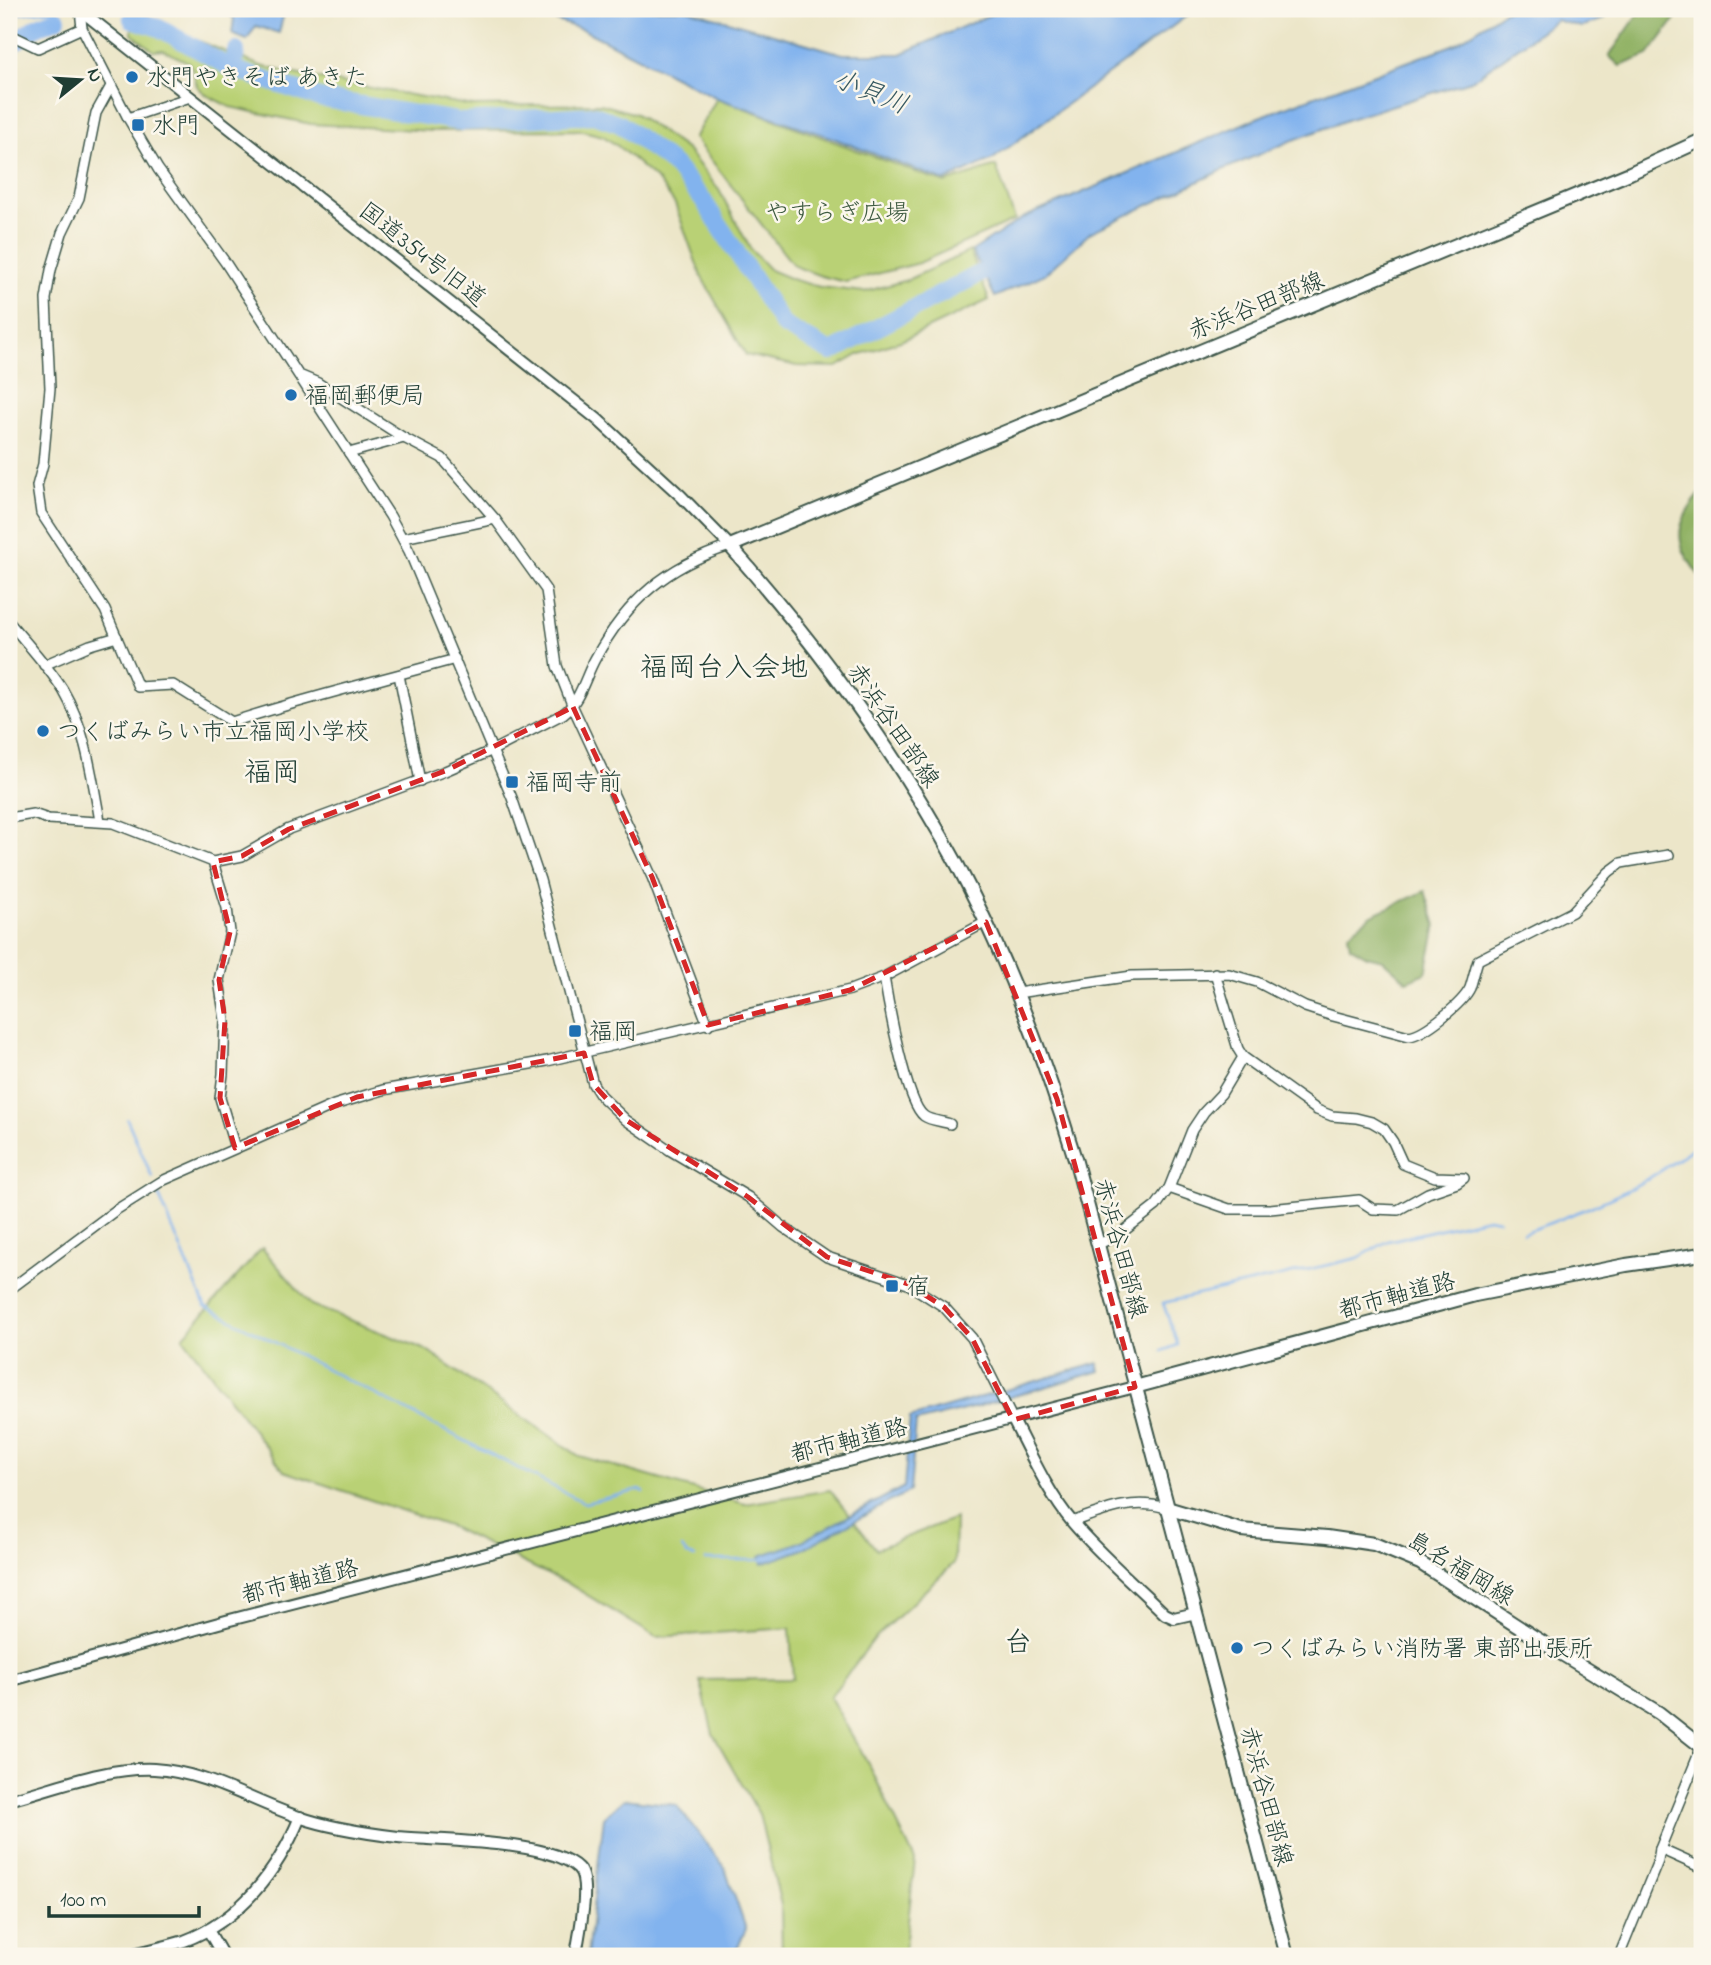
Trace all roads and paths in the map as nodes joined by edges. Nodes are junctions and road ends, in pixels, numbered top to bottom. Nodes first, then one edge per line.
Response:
1 (79, 9) edge
2 (82, 28) junction
3 (11, 35) edge
4 (111, 86) junction
5 (190, 97) junction
6 (128, 118) junction
7 (1702, 140) edge
8 (298, 374) junction
9 (404, 438) junction
10 (349, 453) junction
11 (495, 519) junction
12 (403, 538) junction
13 (730, 546) junction
14 (9, 622) edge
15 (117, 638) junction
16 (454, 659) junction
17 (44, 665) junction
18 (399, 675) junction
19 (573, 707) junction
20 (494, 750) junction
21 (420, 780) junction
22 (9, 818) edge
23 (100, 821) junction
24 (1669, 855) dead end
25 (213, 862) junction
26 (986, 922) junction
27 (1215, 973) junction
28 (884, 977) junction
29 (1017, 993) junction
30 (708, 1025) junction
31 (584, 1053) junction
32 (1243, 1058) junction
33 (950, 1124) dead end
34 (235, 1148) junction
35 (1168, 1188) junction
36 (1099, 1244) junction
37 (1702, 1254) edge
38 (9, 1290) edge
39 (1135, 1387) junction
40 (1013, 1420) junction
41 (1167, 1508) junction
42 (1072, 1522) junction
43 (1196, 1613) junction
44 (9, 1681) edge
45 (1702, 1746) edge
46 (9, 1800) edge
47 (300, 1817) junction
48 (1660, 1849) junction
49 (1702, 1868) edge
50 (208, 1930) junction
51 (126, 1956) edge
52 (223, 1956) edge
53 (576, 1956) edge
54 (1287, 1956) edge
55 (1619, 1956) edge

1 - 2 street
1 - 5 street, 国道354号旧道
2 - 3 street
2 - 4 street
4 - 6 street
4 - 15 street
5 - 6 street
5 - 13 street, 国道354号旧道
6 - 8 street
7 - 13 main road, 赤浜谷田部線
8 - 9 street
8 - 10 street
9 - 10 street
9 - 11 street
10 - 12 street
11 - 12 street
11 - 19 street
12 - 16 street
13 - 19 street
13 - 26 main road, 赤浜谷田部線
14 - 17 street
15 - 17 street
15 - 18 street
16 - 18 street
16 - 20 street
17 - 23 street
18 - 21 street
19 - 20 street
19 - 30 street
20 - 21 street
20 - 31 street
21 - 25 street
22 - 23 street
23 - 25 street
24 - 27 street
25 - 34 street
26 - 28 street
26 - 29 main road, 赤浜谷田部線
27 - 29 street
27 - 32 street
28 - 30 street
28 - 33 street
29 - 36 main road, 赤浜谷田部線
30 - 31 street
31 - 34 street
31 - 40 street
32 - 35 street
32 - 35 street
34 - 38 street
35 - 36 street
36 - 39 main road, 赤浜谷田部線
37 - 39 main road, 都市軸道路
39 - 40 street, 都市軸道路
39 - 41 main road, 赤浜谷田部線
40 - 42 street
40 - 44 street, 都市軸道路
41 - 42 street
41 - 43 main road, 赤浜谷田部線
41 - 45 main road, 島名福岡線
42 - 43 street
43 - 54 main road, 赤浜谷田部線
45 - 48 street
46 - 47 street
47 - 50 street
47 - 53 street
48 - 49 street
48 - 55 street
50 - 51 street
50 - 52 street

